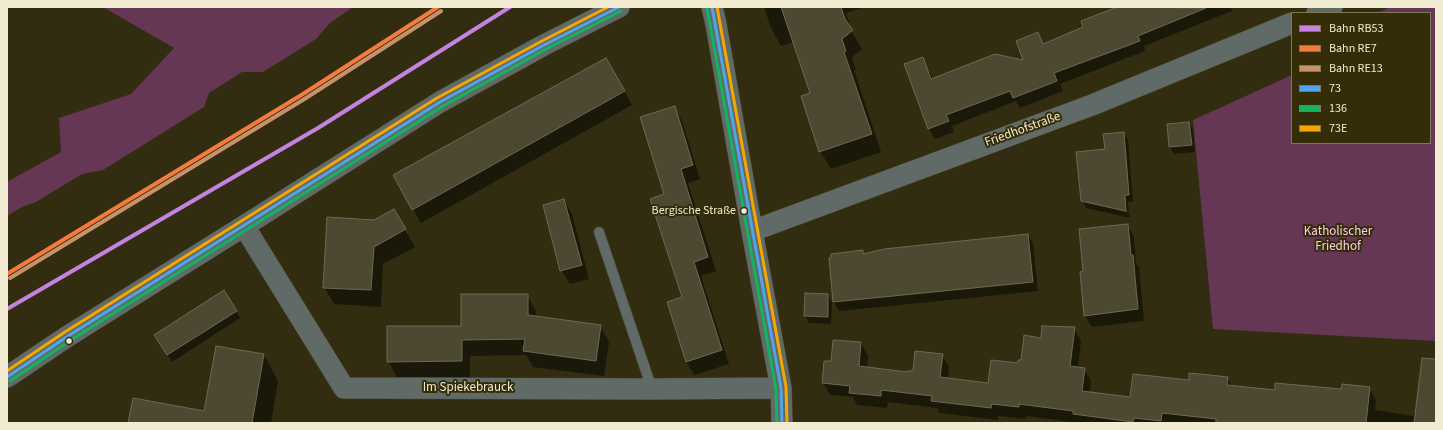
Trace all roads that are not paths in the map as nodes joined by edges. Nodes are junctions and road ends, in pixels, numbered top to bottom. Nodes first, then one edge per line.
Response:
1 (619, 7) edge
2 (712, 7) edge
3 (1332, 7) edge
4 (1320, 12) edge
5 (1291, 23) edge
6 (244, 226) junction
7 (752, 231) junction
8 (599, 232) dead end
9 (7, 377) edge
10 (781, 388) junction
11 (652, 389) junction
12 (782, 423) edge

1 - 6 street
2 - 7 street
3 - 4 street
5 - 7 street, Friedhofstraße
6 - 9 street
6 - 11 street, Im Spiekebrauck
7 - 10 street
8 - 11 lane
10 - 11 street, Im Spiekebrauck
10 - 12 street

